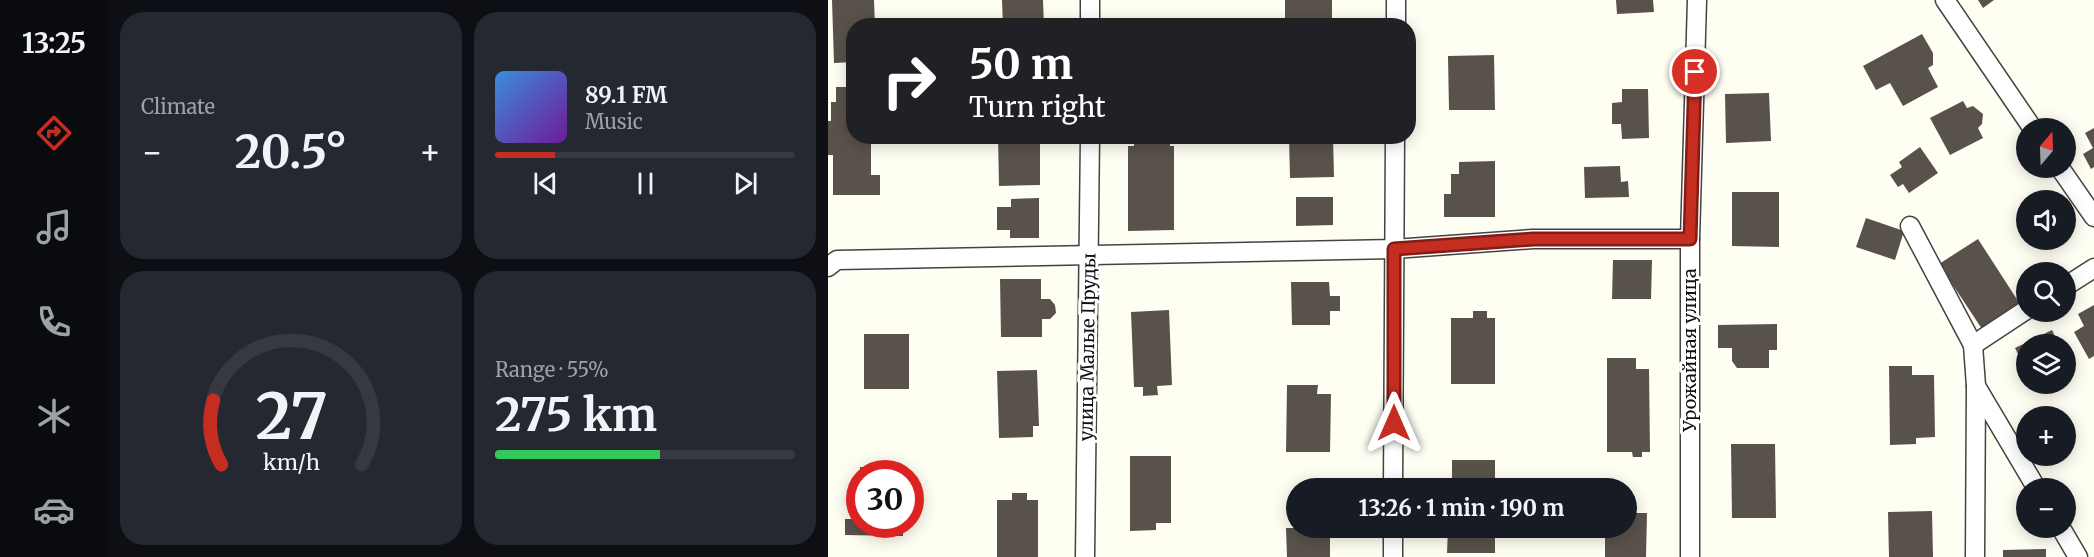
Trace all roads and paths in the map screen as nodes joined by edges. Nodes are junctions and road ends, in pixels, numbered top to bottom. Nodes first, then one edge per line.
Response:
1 (1090, 0) edge
2 (1396, 0) edge
3 (1697, 0) edge
4 (1945, 0) edge
5 (1090, 18) edge
6 (1396, 18) edge
7 (2025, 118) edge
8 (1090, 144) edge
9 (1395, 144) edge
10 (2067, 178) edge
11 (2094, 217) edge
12 (1910, 226) dead end
13 (1690, 239) junction
14 (1394, 249) junction
15 (1089, 255) junction
16 (828, 267) edge
17 (2094, 267) edge
18 (2076, 279) edge
19 (2016, 317) edge
20 (1973, 345) junction
21 (1976, 386) junction
22 (1394, 478) edge
23 (2030, 478) edge
24 (1393, 538) edge
25 (2067, 538) edge
26 (1085, 557) edge
27 (1393, 557) edge
28 (1690, 557) edge
29 (1975, 557) edge
30 (2078, 557) edge

1 - 5 street
2 - 6 street
3 - 13 street, Урожайная улица
4 - 7 street
8 - 15 street, улица Малые Пруды
9 - 14 street
10 - 11 street
12 - 20 street
13 - 14 street
13 - 28 street, Урожайная улица
14 - 15 street
14 - 22 street
15 - 16 street
15 - 26 street, улица Малые Пруды
17 - 18 street
19 - 20 street
20 - 21 street
21 - 23 street
21 - 29 street
24 - 27 street
25 - 30 street

